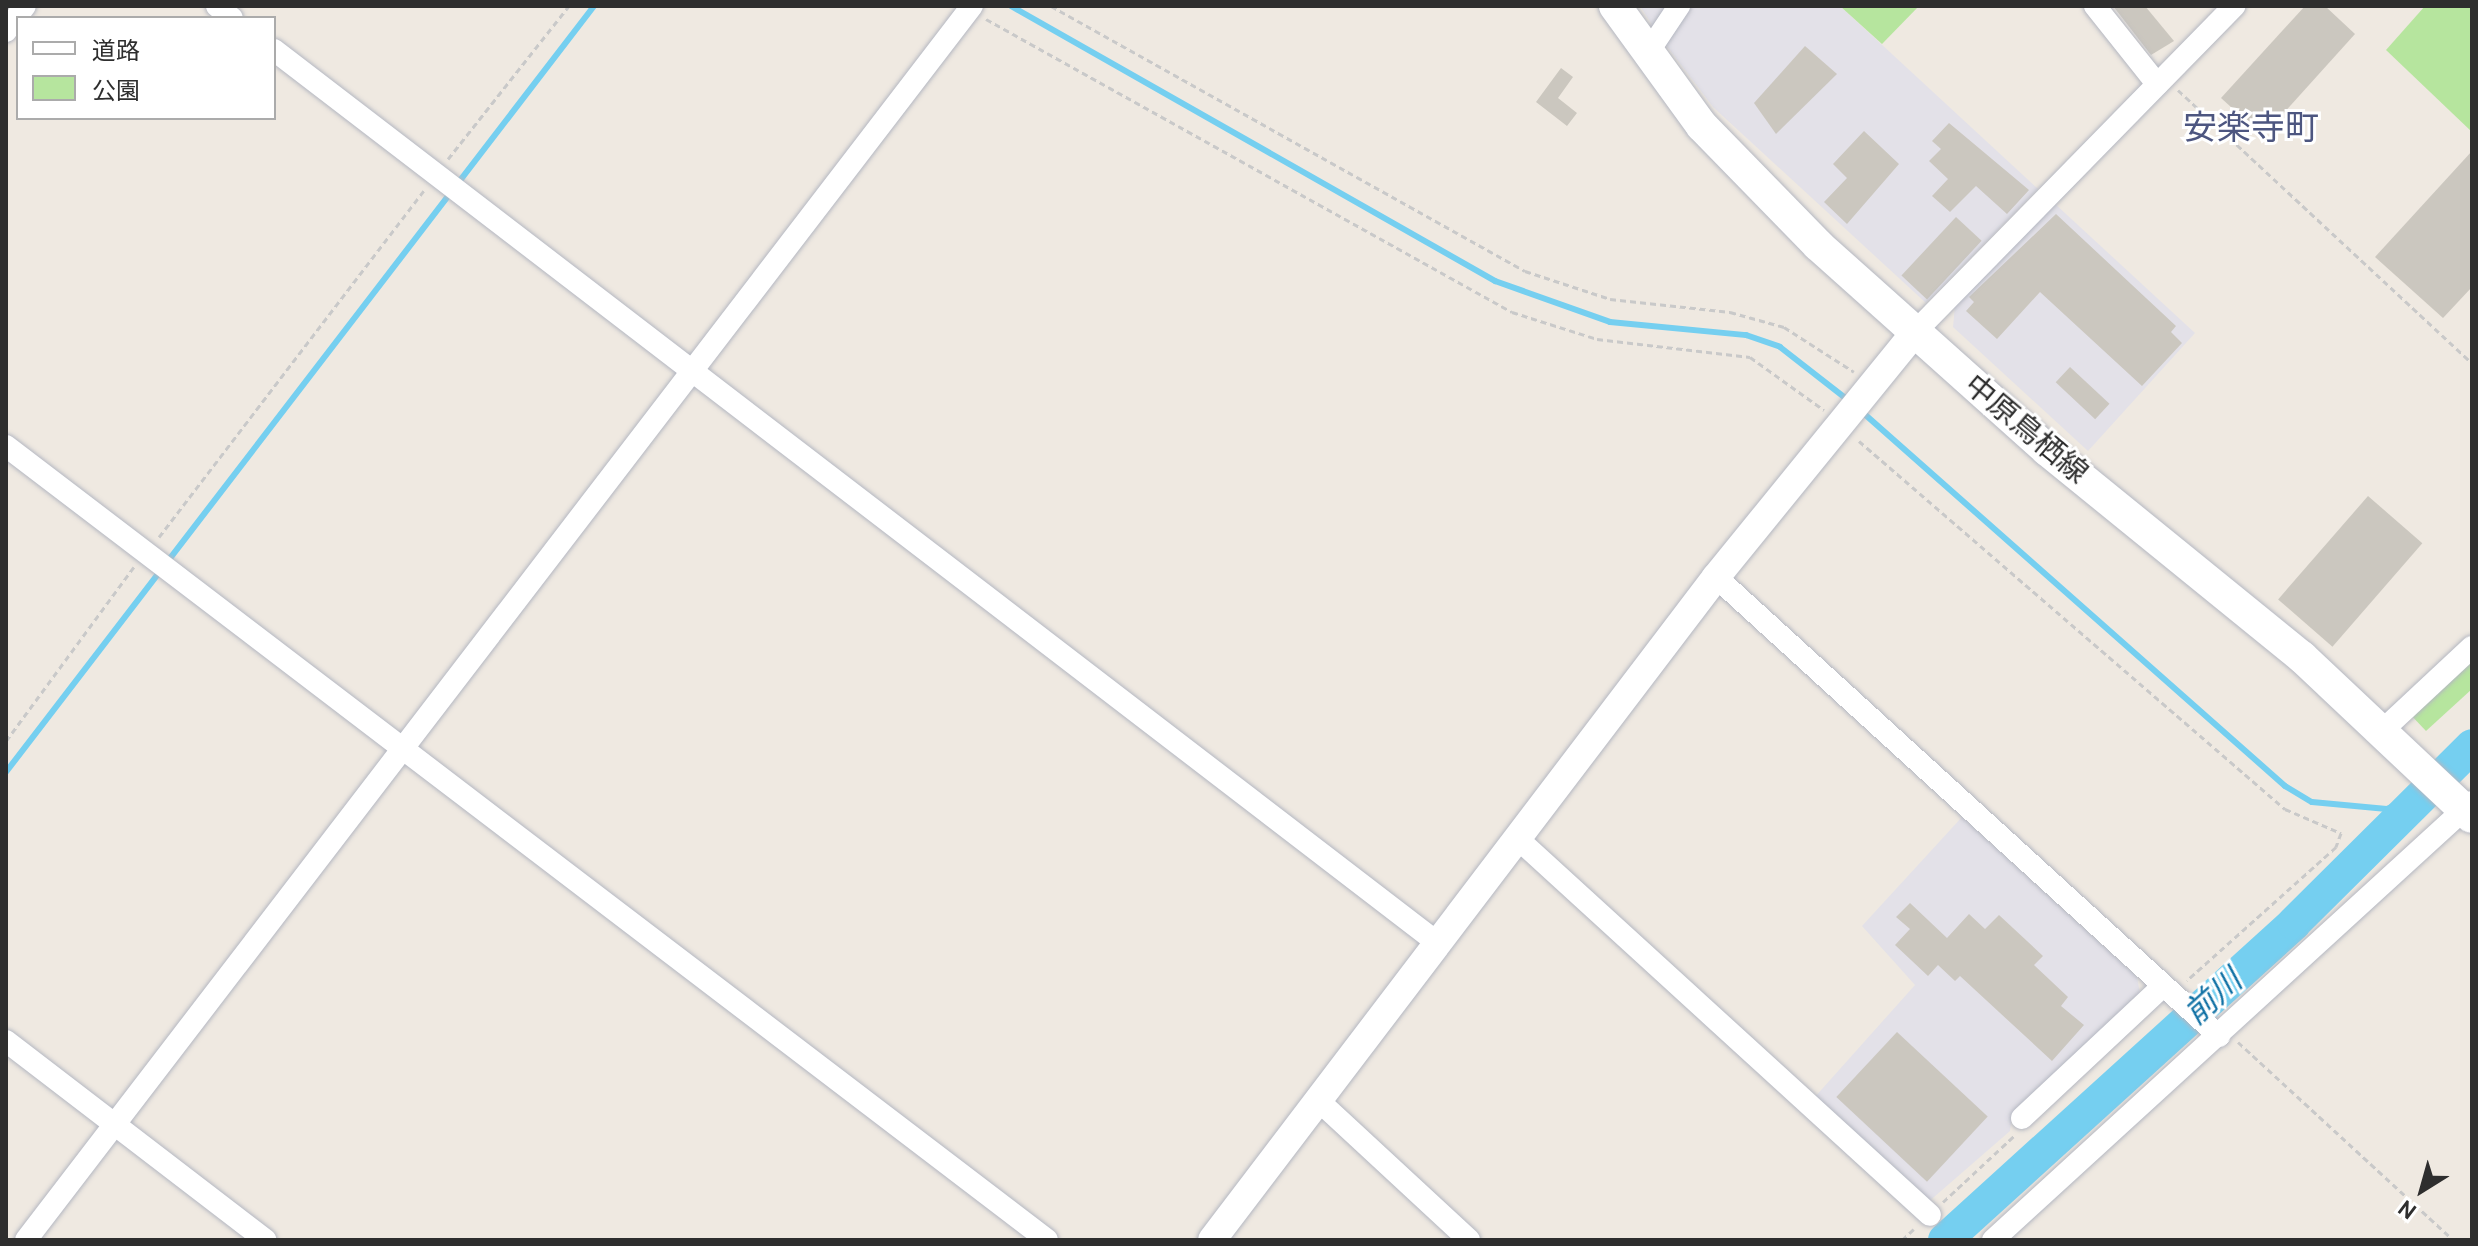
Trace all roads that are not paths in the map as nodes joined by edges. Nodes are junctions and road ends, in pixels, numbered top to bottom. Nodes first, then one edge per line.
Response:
1 (1615, 6) edge
2 (1679, 6) edge
3 (2095, 6) edge
4 (2234, 6) edge
5 (970, 8) edge
6 (276, 52) edge
7 (1647, 54) junction
8 (2161, 79) junction
9 (1914, 333) junction
10 (691, 372) junction
11 (6, 446) edge
12 (1716, 577) junction
13 (2472, 647) edge
14 (2384, 729) junction
15 (403, 749) junction
16 (2466, 808) edge
17 (1517, 838) junction
18 (1439, 944) junction
19 (2169, 993) junction
20 (2216, 1030) junction
21 (6, 1041) edge
22 (1320, 1102) junction
23 (2022, 1118) road end
24 (115, 1125) junction
25 (1930, 1215) road end
26 (26, 1240) edge
27 (265, 1240) edge
28 (1047, 1240) edge
29 (1212, 1240) edge
30 (1469, 1240) edge
31 (1993, 1240) edge

1 - 7 main road, 中原鳥栖線
2 - 7 street
3 - 8 street
4 - 8 street
5 - 10 street
6 - 10 street
7 - 9 main road, 中原鳥栖線
8 - 9 street
9 - 12 street
9 - 14 main road, 中原鳥栖線
10 - 15 street
10 - 18 street
11 - 15 street
12 - 17 street
12 - 19 street
13 - 14 street
14 - 16 main road, 中原鳥栖線
15 - 24 street
15 - 28 street
16 - 20 street
17 - 18 street
17 - 25 street
18 - 22 street
19 - 20 street
19 - 23 street
20 - 31 street
21 - 24 street
22 - 29 street
22 - 30 street
24 - 26 street
24 - 27 street

